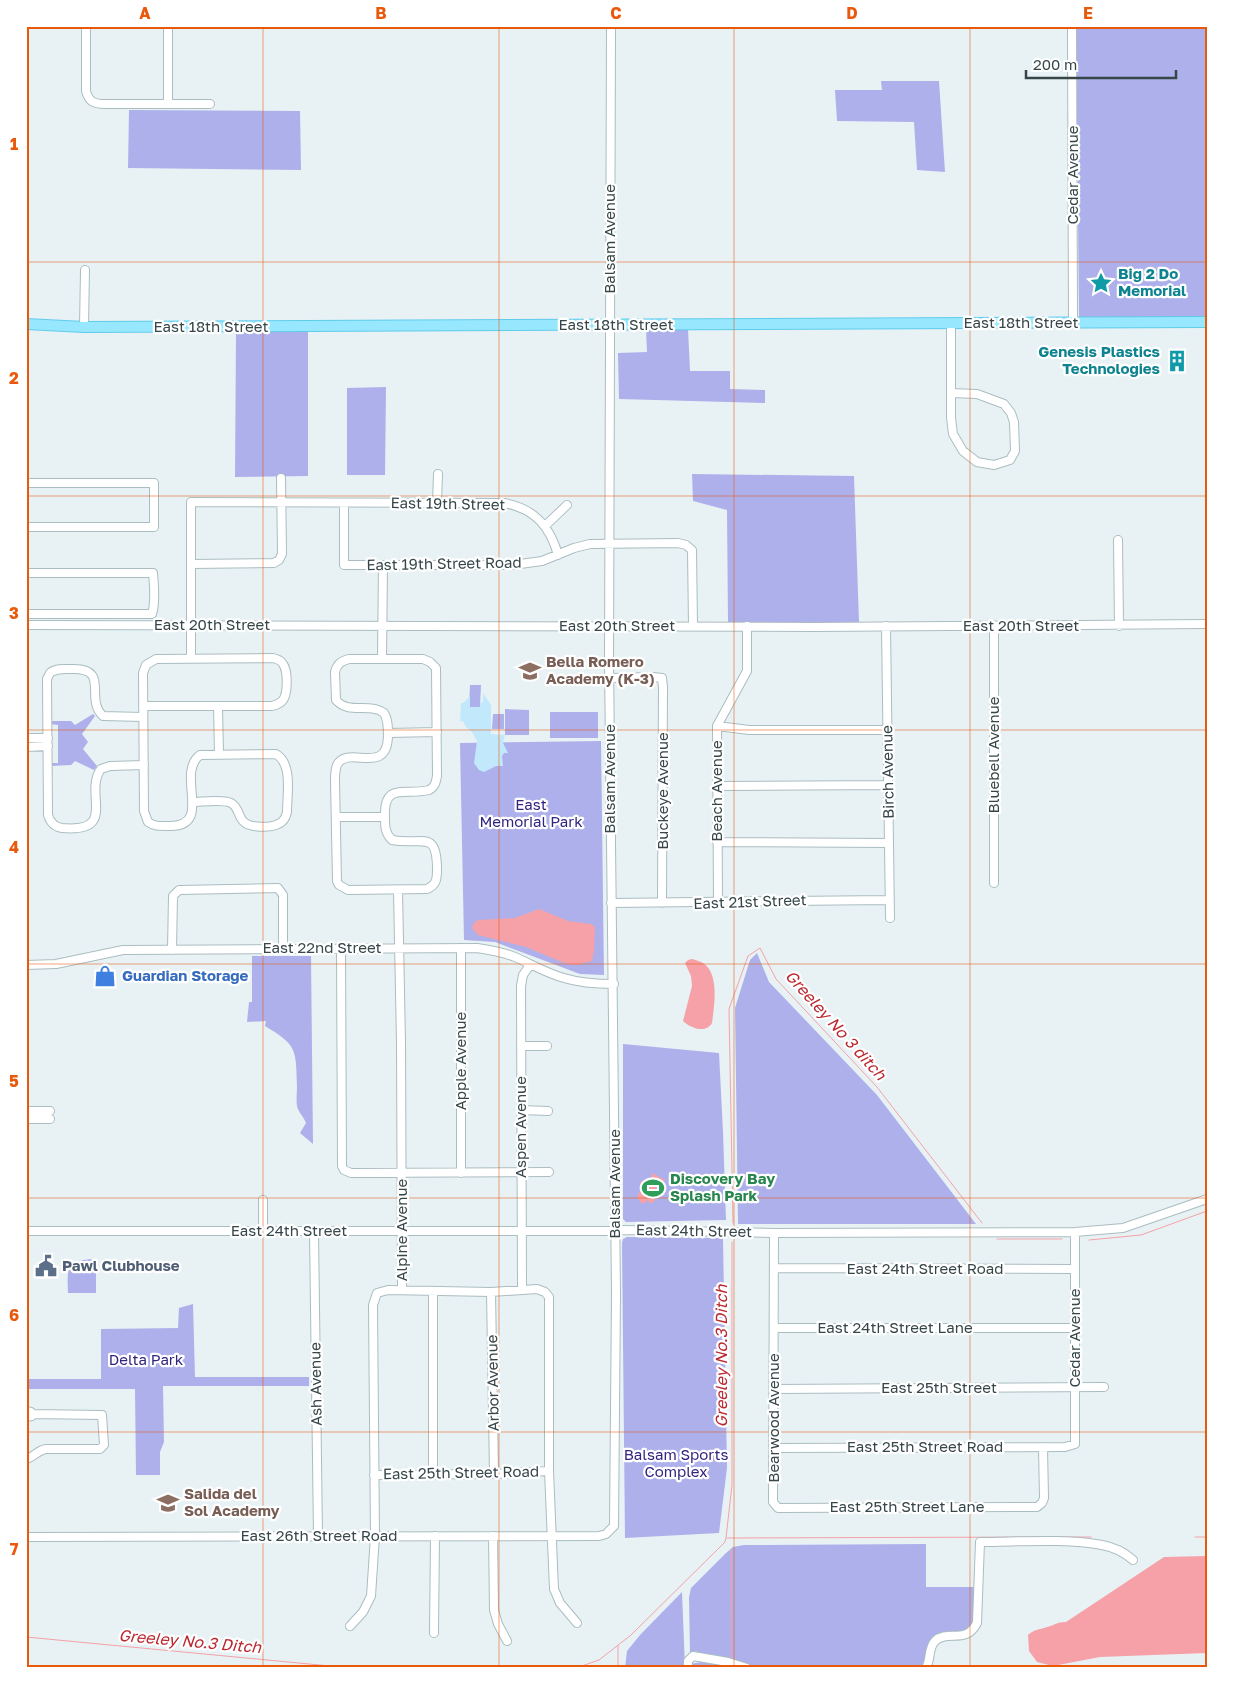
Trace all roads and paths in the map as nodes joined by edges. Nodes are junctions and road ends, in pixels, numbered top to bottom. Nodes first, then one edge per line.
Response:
1 (86, 26) edge
2 (168, 26) edge
3 (611, 26) edge
4 (1072, 26) edge
5 (168, 104) junction
6 (210, 104) dead end
7 (85, 270) dead end
8 (1207, 322) edge
9 (1073, 323) junction
10 (26, 324) edge
11 (951, 324) junction
12 (610, 325) junction
13 (84, 327) junction
14 (951, 393) junction
15 (438, 474) dead end
16 (281, 478) dead end
17 (26, 484) edge
18 (282, 503) junction
19 (344, 503) junction
20 (437, 503) junction
21 (567, 505) dead end
22 (545, 526) junction
23 (26, 527) edge
24 (1118, 540) dead end
25 (606, 544) junction
26 (558, 554) junction
27 (191, 564) junction
28 (383, 565) junction
29 (26, 573) edge
30 (26, 614) edge
31 (1207, 624) edge
32 (26, 625) edge
33 (190, 625) junction
34 (382, 626) junction
35 (609, 626) junction
36 (693, 626) junction
37 (747, 626) junction
38 (886, 626) junction
39 (994, 626) junction
40 (1119, 626) junction
41 (191, 658) junction
42 (382, 659) junction
43 (610, 678) junction
44 (143, 706) junction
45 (218, 706) junction
46 (143, 717) junction
47 (717, 726) junction
48 (887, 730) junction
49 (437, 732) junction
50 (388, 733) junction
51 (26, 738) edge
52 (48, 742) junction
53 (26, 747) edge
54 (219, 754) junction
55 (144, 765) junction
56 (888, 785) junction
57 (717, 786) junction
58 (192, 802) junction
59 (336, 817) junction
60 (384, 817) junction
61 (717, 842) junction
62 (888, 843) junction
63 (994, 883) dead end
64 (398, 890) junction
65 (889, 900) junction
66 (612, 903) junction
67 (662, 903) junction
68 (718, 903) junction
69 (890, 918) dead end
70 (342, 948) junction
71 (399, 948) junction
72 (460, 948) junction
73 (283, 949) junction
74 (172, 950) junction
75 (26, 965) edge
76 (530, 965) junction
77 (614, 984) junction
78 (521, 1046) junction
79 (547, 1046) dead end
80 (521, 1110) junction
81 (26, 1111) edge
82 (548, 1111) dead end
83 (26, 1119) edge
84 (549, 1172) dead end
85 (402, 1173) junction
86 (461, 1173) junction
87 (522, 1173) junction
88 (1207, 1199) edge
89 (263, 1200) dead end
90 (615, 1230) junction
91 (26, 1231) edge
92 (263, 1231) junction
93 (314, 1231) junction
94 (402, 1231) junction
95 (521, 1231) junction
96 (1075, 1232) junction
97 (774, 1233) junction
98 (774, 1268) junction
99 (1075, 1269) junction
100 (402, 1290) junction
101 (433, 1290) junction
102 (522, 1290) junction
103 (491, 1292) junction
104 (774, 1328) junction
105 (1075, 1328) junction
106 (1104, 1387) dead end
107 (1075, 1388) junction
108 (774, 1389) junction
109 (29, 1414) edge
110 (1075, 1444) joint
111 (1043, 1447) junction
112 (774, 1448) junction
113 (26, 1459) edge
114 (550, 1472) junction
115 (374, 1474) junction
116 (434, 1474) junction
117 (494, 1474) junction
118 (778, 1508) joint
119 (611, 1531) joint
120 (318, 1536) junction
121 (375, 1536) junction
122 (435, 1536) junction
123 (492, 1536) junction
124 (552, 1536) junction
125 (26, 1537) edge
126 (1133, 1560) dead end
127 (577, 1623) dead end
128 (350, 1626) dead end
129 (434, 1633) dead end
130 (507, 1641) dead end
131 (688, 1668) edge
132 (748, 1668) edge
133 (926, 1668) edge

1 - 5 street
2 - 5 street
3 - 12 street, Balsam Avenue
4 - 9 street, Cedar Avenue
5 - 6 street
7 - 13 street
8 - 9 main road, East 18th Street
9 - 11 main road, East 18th Street
10 - 13 main road, East 18th Street
11 - 12 main road, East 18th Street
11 - 14 street
12 - 13 main road, East 18th Street
12 - 25 street, Balsam Avenue
14 - 14 street
15 - 20 street
16 - 18 street
17 - 23 street
18 - 19 street, East 19th Street
18 - 27 street
18 - 27 street, East 19th Street
19 - 20 street, East 19th Street
19 - 28 street, East 19th Street Road
20 - 22 street, East 19th Street
21 - 22 street
22 - 26 street, East 19th Street
24 - 40 street
25 - 26 street, East 19th Street Road
25 - 35 street, Balsam Avenue
25 - 36 street, East 19th Street Road
26 - 28 street, East 19th Street Road
27 - 33 street
28 - 34 street
29 - 30 street
31 - 40 street, East 20th Street
32 - 33 street, East 20th Street
33 - 34 street, East 20th Street
33 - 41 street
34 - 35 street, East 20th Street
34 - 42 street
35 - 36 street, East 20th Street
35 - 43 street, Balsam Avenue
36 - 37 street, East 20th Street
37 - 38 street, East 20th Street
37 - 47 street, Beach Avenue
38 - 39 street, East 20th Street
38 - 48 street, Birch Avenue
39 - 40 street, East 20th Street
39 - 63 street, Bluebell Avenue
41 - 44 street
41 - 45 street
42 - 49 street
42 - 50 street
43 - 66 street, Balsam Avenue
43 - 67 street, Buckeye Avenue
44 - 45 street
44 - 46 street
45 - 54 street
46 - 52 street
46 - 55 street
47 - 48 street
47 - 57 street, Beach Avenue
48 - 56 street, Birch Avenue
49 - 50 street
49 - 60 street
50 - 59 street
51 - 52 street
52 - 53 street
52 - 55 street
54 - 58 street
54 - 58 street
55 - 58 street
56 - 57 street
56 - 62 street, Birch Avenue
57 - 61 street, Beach Avenue
59 - 60 street
59 - 64 street
60 - 64 street
61 - 62 street
61 - 68 street, Beach Avenue
62 - 65 street, Birch Avenue
64 - 71 street, Alpine Avenue
65 - 68 street, East 21st Street
65 - 69 street, Birch Avenue
66 - 67 street, East 21st Street
66 - 77 street, Balsam Avenue
67 - 68 street, East 21st Street
70 - 71 street, East 22nd Street
70 - 73 street, East 22nd Street
70 - 85 street
71 - 72 street, East 22nd Street
71 - 85 street, Alpine Avenue
72 - 76 street, East 22nd Street
72 - 86 street, Apple Avenue
73 - 74 street, East 22nd Street
73 - 74 street
74 - 75 street, East 22nd Street
76 - 77 street, East 22nd Street
76 - 78 street, Aspen Avenue
77 - 90 street, Balsam Avenue
78 - 79 street
78 - 80 street, Aspen Avenue
80 - 82 street
80 - 87 street, Aspen Avenue
81 - 83 street
84 - 87 street
85 - 86 street
85 - 94 street, Alpine Avenue
86 - 87 street
87 - 95 street, Aspen Avenue
88 - 96 street, East 24th Street
89 - 92 street
90 - 95 street, East 24th Street
90 - 97 street, East 24th Street
90 - 119 street, Balsam Avenue
91 - 92 street, East 24th Street
92 - 93 street, East 24th Street
93 - 94 street, East 24th Street
93 - 120 street, Ash Avenue
94 - 95 street, East 24th Street
94 - 100 street, Alpine Avenue
95 - 102 street, Aspen Avenue
96 - 97 street, East 24th Street
96 - 99 street, Cedar Avenue
97 - 98 street
98 - 99 street, East 24th Street Road
98 - 104 street
99 - 105 street, Cedar Avenue
100 - 101 street
100 - 115 street, Alpine Avenue
101 - 103 street
101 - 116 street
102 - 103 street
102 - 114 street
103 - 117 street, Arbor Avenue
104 - 105 street, East 24th Street Lane
104 - 108 street, Bearwood Avenue
105 - 107 street, Cedar Avenue
106 - 107 street, East 25th Street
107 - 108 street, East 25th Street
107 - 110 street, Cedar Avenue
108 - 112 street, Bearwood Avenue
109 - 113 street
110 - 111 street, East 25th Street Road
111 - 112 street, East 25th Street Road
111 - 118 street, East 25th Street Lane
112 - 118 street, Bearwood Avenue
114 - 117 street, East 25th Street Road
114 - 124 street
115 - 116 street, East 25th Street Road
115 - 121 street, Alpine Avenue
116 - 117 street, East 25th Street Road
119 - 124 street, East 26th Street Road
120 - 121 street, East 26th Street Road
120 - 125 street, East 26th Street Road
121 - 122 street, East 26th Street Road
121 - 128 street, Alpine Avenue
122 - 123 street, East 26th Street Road
122 - 129 street
123 - 124 street, East 26th Street Road
123 - 130 street
124 - 127 street
126 - 133 street
131 - 132 street

